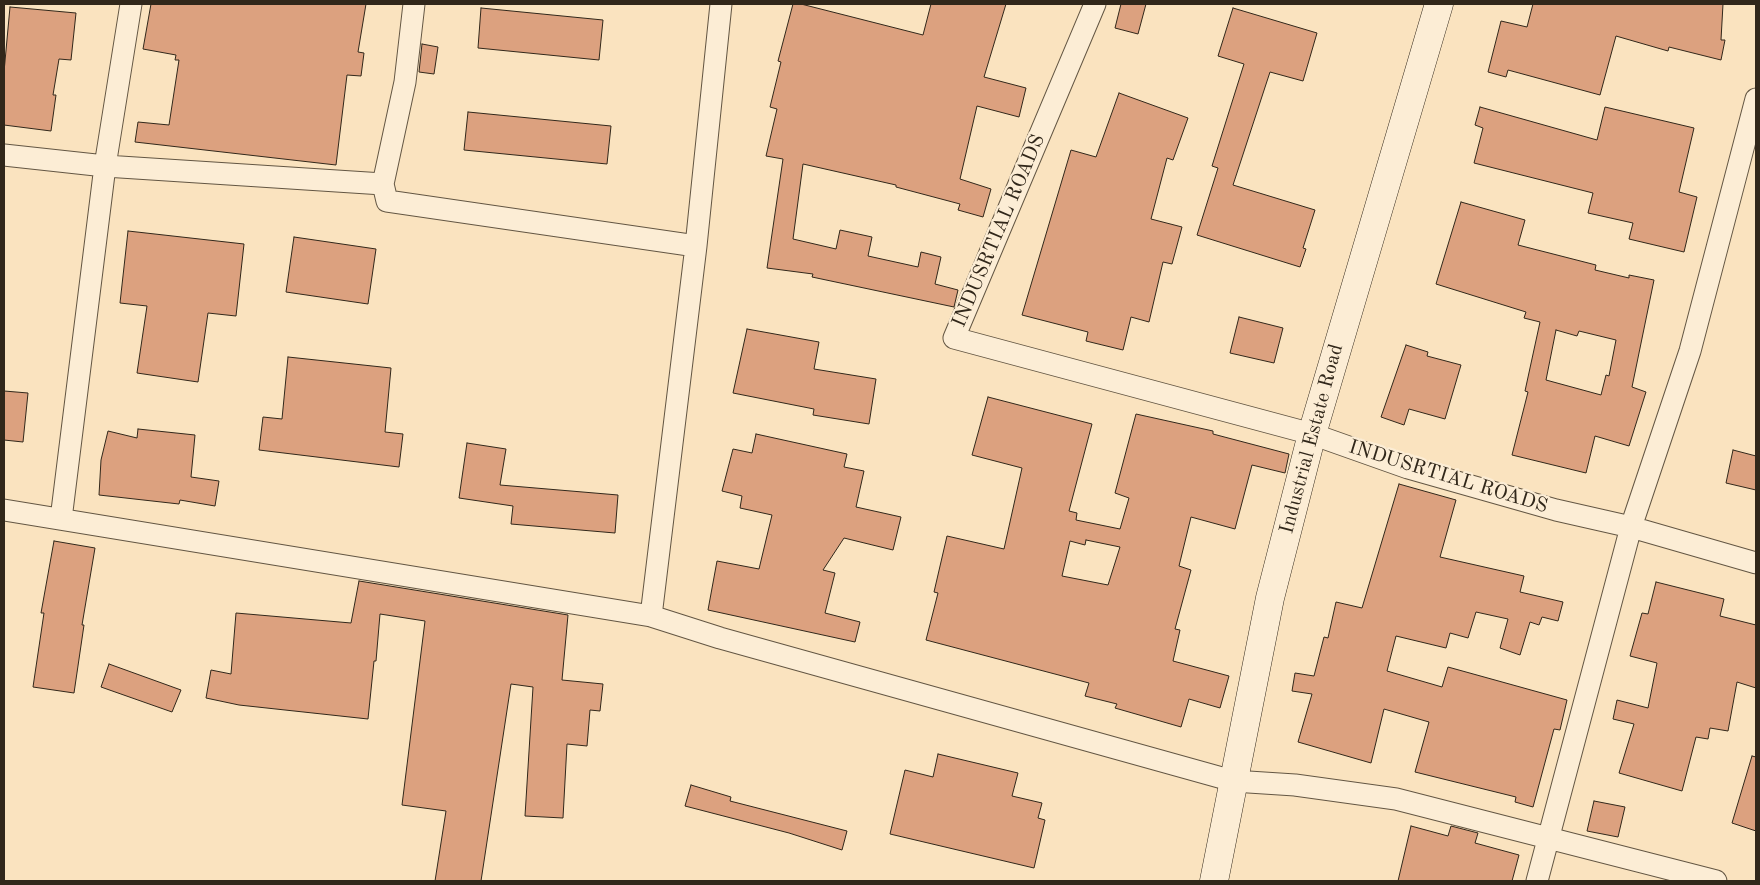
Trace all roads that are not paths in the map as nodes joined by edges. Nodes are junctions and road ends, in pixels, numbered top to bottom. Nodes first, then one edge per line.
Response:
1 (131, 4) edge
2 (414, 4) edge
3 (721, 4) edge
4 (1095, 4) edge
5 (1439, 4) edge
6 (1756, 99) edge
7 (4, 154) edge
8 (105, 166) junction
9 (383, 184) junction
10 (696, 246) junction
11 (1312, 434) junction
12 (4, 510) edge
13 (61, 518) junction
14 (1631, 527) junction
15 (1756, 564) edge
16 (651, 616) junction
17 (1233, 781) junction
18 (1550, 837) junction
19 (1214, 881) edge
20 (1538, 881) edge
21 (1716, 881) edge

1 - 8 street
2 - 9 street
3 - 10 street
4 - 11 street, INDUSRTIAL ROADS
5 - 11 main road, Industrial Estate Road
6 - 14 street
7 - 8 street
8 - 9 street
8 - 13 street
9 - 10 street
10 - 16 street
11 - 14 street, INDUSRTIAL ROADS
11 - 17 main road, Industrial Estate Road
12 - 13 street
13 - 16 street
14 - 15 street, INDUSRTIAL ROADS
14 - 18 street
16 - 17 street
17 - 18 street
17 - 19 main road, Industrial Estate Road
18 - 20 street
18 - 21 street

